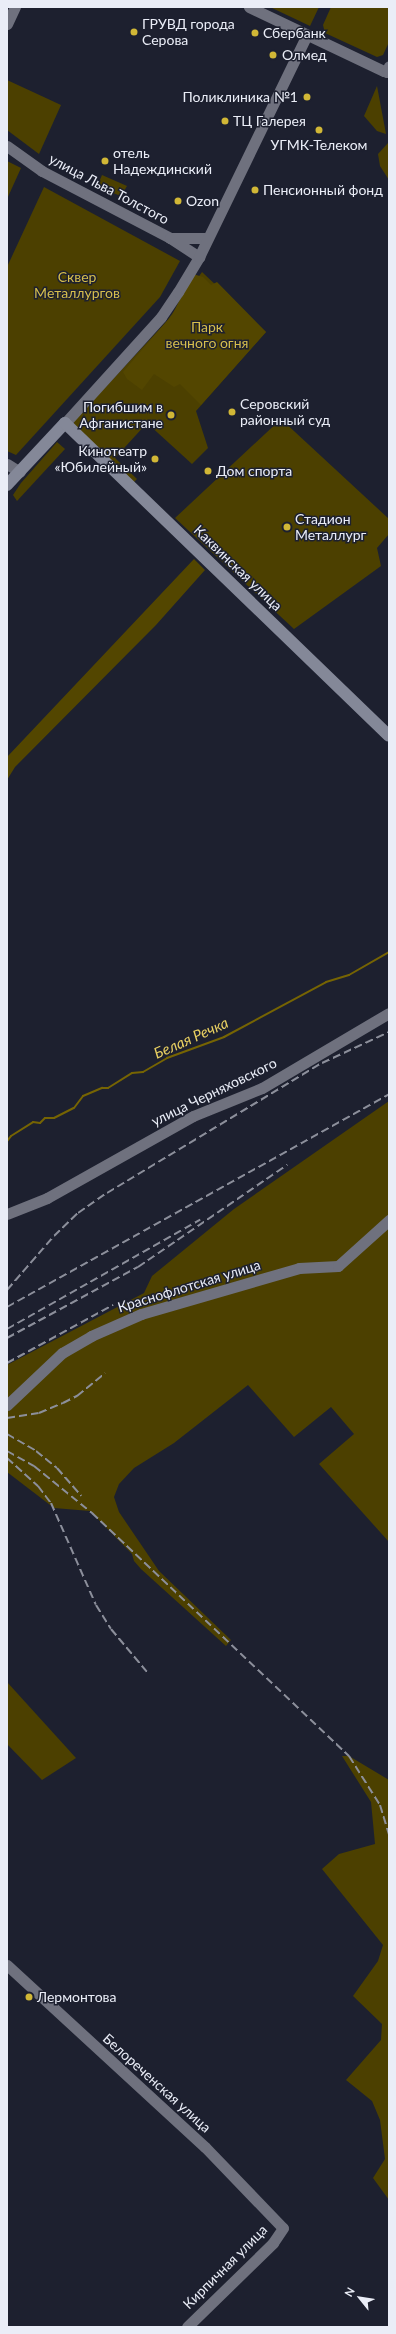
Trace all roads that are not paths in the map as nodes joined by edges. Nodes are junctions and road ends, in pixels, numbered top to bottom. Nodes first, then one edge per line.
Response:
1 (15, 7) edge
2 (249, 7) edge
3 (7, 24) edge
4 (307, 35) junction
5 (388, 69) edge
6 (7, 146) edge
7 (170, 238) junction
8 (207, 238) junction
9 (199, 257) junction
10 (65, 423) junction
11 (7, 464) edge
12 (20, 472) junction
13 (7, 485) edge
14 (389, 736) edge
15 (389, 1013) edge
16 (7, 1214) edge
17 (389, 1220) edge
18 (7, 1405) edge
19 (7, 1965) edge
20 (283, 2228) joint
21 (187, 2327) edge

1 - 3 street
2 - 4 street
4 - 5 street
4 - 8 street
6 - 7 street, улица Льва Толстого
7 - 8 street
7 - 9 street, улица Льва Толстого
8 - 9 street
9 - 10 street
10 - 12 main road
10 - 14 main road, Каквинская улица
11 - 12 street
12 - 13 main road
15 - 16 street, улица Черняховского
17 - 18 street, Краснофлотская улица
19 - 20 street, Белореченская улица
20 - 21 street, Кирпичная улица

